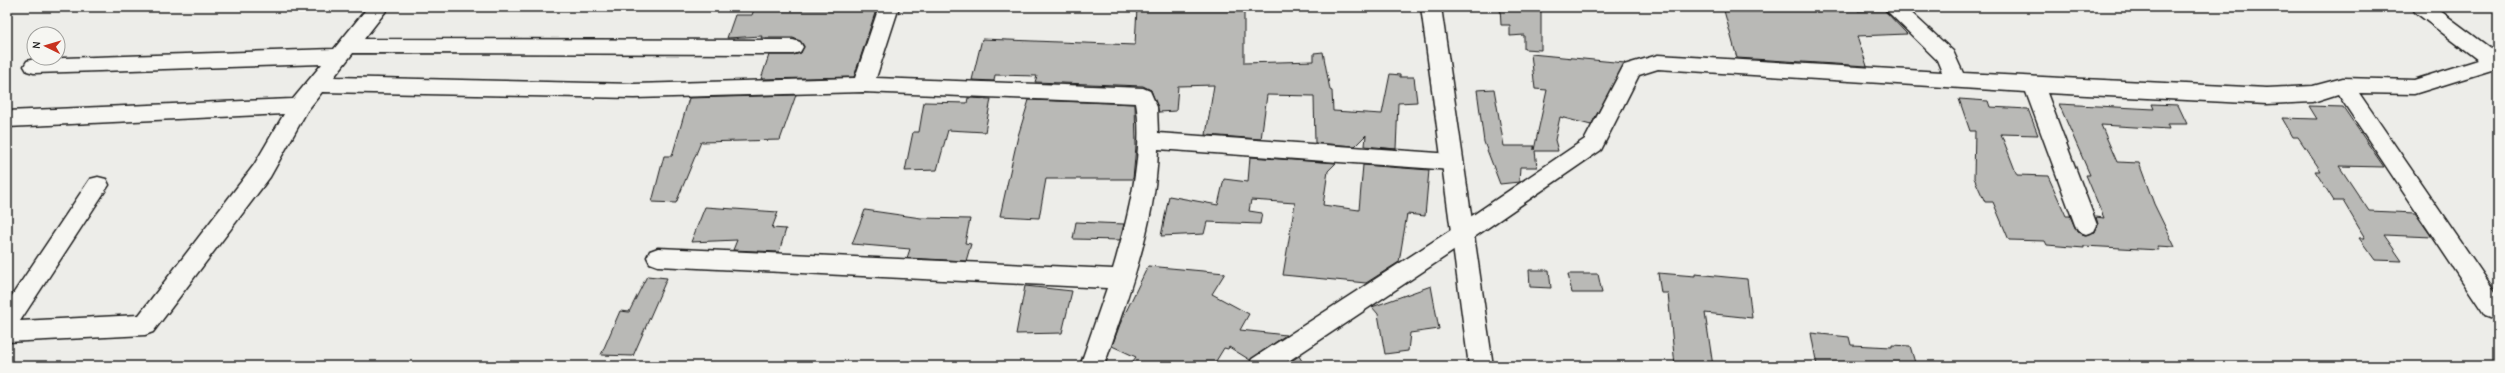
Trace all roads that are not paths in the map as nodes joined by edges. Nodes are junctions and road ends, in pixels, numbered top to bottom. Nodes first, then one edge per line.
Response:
1 (378, 7) edge
2 (889, 7) edge
3 (1431, 7) edge
4 (1893, 7) edge
5 (2422, 7) edge
6 (793, 47) dead end
7 (342, 51) junction
8 (2496, 61) edge
9 (66, 64) edge
10 (1955, 80) junction
11 (315, 84) junction
12 (2034, 85) junction
13 (2344, 85) junction
14 (863, 86) junction
15 (300, 106) junction
16 (7, 119) edge
17 (1148, 140) junction
18 (1452, 162) junction
19 (98, 184) dead end
20 (2086, 225) dead end
21 (1462, 234) junction
22 (658, 257) dead end
23 (1122, 279) junction
24 (2493, 308) dead end
25 (7, 322) edge
26 (7, 332) edge
27 (1092, 366) edge
28 (1261, 366) edge
29 (1481, 366) edge

1 - 7 street
2 - 14 street
3 - 18 street
4 - 10 street
5 - 8 street
6 - 7 street
7 - 9 street
7 - 11 street
8 - 13 street
10 - 12 street
10 - 21 street
11 - 14 street
11 - 15 street
12 - 13 street
12 - 20 street
13 - 24 street
14 - 17 street
15 - 16 street
15 - 26 street
17 - 18 street
17 - 23 street
18 - 21 street
19 - 25 street
21 - 28 street
21 - 29 street
22 - 23 street
23 - 27 street

